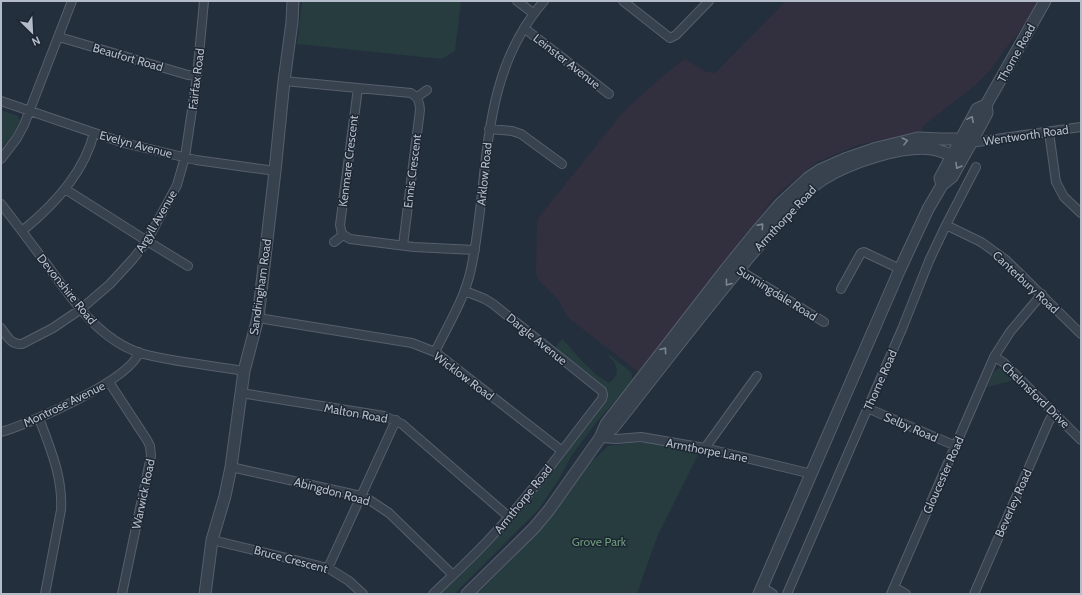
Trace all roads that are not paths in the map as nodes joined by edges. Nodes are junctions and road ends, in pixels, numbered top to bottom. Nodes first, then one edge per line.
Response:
1 (72, 1) edge
2 (204, 1) edge
3 (294, 1) edge
4 (518, 1) edge
5 (544, 1) edge
6 (622, 1) edge
7 (709, 1) edge
8 (1045, 1) edge
9 (533, 13) junction
10 (524, 28) junction
11 (59, 37) junction
12 (197, 76) junction
13 (284, 81) junction
14 (358, 88) junction
15 (427, 90) dead end
16 (609, 94) dead end
17 (417, 97) junction
18 (1, 101) edge
19 (986, 105) junction
20 (30, 112) junction
21 (1081, 127) edge
22 (489, 129) junction
23 (1049, 132) junction
24 (94, 133) junction
25 (961, 139) junction
26 (971, 144) junction
27 (952, 155) junction
28 (185, 157) junction
29 (1, 158) edge
30 (562, 164) dead end
31 (976, 168) dead end
32 (275, 171) junction
33 (942, 184) junction
34 (65, 189) junction
35 (1, 204) edge
36 (1081, 213) edge
37 (946, 225) junction
38 (22, 231) junction
39 (343, 234) junction
40 (147, 241) junction
41 (334, 242) dead end
42 (403, 245) junction
43 (475, 250) junction
44 (188, 266) dead end
45 (734, 267) junction
46 (900, 269) junction
47 (841, 289) dead end
48 (465, 292) junction
49 (1042, 294) junction
50 (81, 309) junction
51 (258, 318) junction
52 (824, 322) dead end
53 (1, 328) edge
54 (1081, 334) edge
55 (139, 352) junction
56 (435, 352) junction
57 (994, 357) junction
58 (244, 371) junction
59 (757, 376) dead end
60 (109, 382) junction
61 (241, 393) junction
62 (603, 395) joint
63 (867, 408) junction
64 (1054, 413) junction
65 (39, 418) junction
66 (396, 420) junction
67 (1, 432) edge
68 (600, 438) junction
69 (1081, 440) edge
70 (956, 446) junction
71 (705, 448) junction
72 (562, 451) junction
73 (231, 467) junction
74 (812, 474) junction
75 (360, 496) junction
76 (509, 517) junction
77 (212, 540) junction
78 (328, 568) junction
79 (453, 575) junction
80 (761, 590) edge
81 (892, 591) edge
82 (45, 594) edge
83 (122, 594) edge
84 (205, 594) edge
85 (363, 594) edge
86 (434, 594) edge
87 (466, 594) edge
88 (773, 594) edge
89 (786, 594) edge
90 (906, 594) edge
91 (974, 594) edge

1 - 11 street
2 - 12 street, Fairfax Road
3 - 13 street, Sandringham Road
4 - 9 street
5 - 9 street, Arklow Road
6 - 7 street
8 - 19 street, Thorne Road
9 - 10 street, Arklow Road
10 - 16 street, Leinster Avenue
10 - 22 street, Arklow Road
11 - 12 street, Beaufort Road
11 - 20 street
12 - 28 street, Fairfax Road
13 - 14 street
13 - 32 street, Sandringham Road
14 - 17 street
14 - 39 street, Kenmare Crescent
15 - 17 street
17 - 42 street, Ennis Crescent
18 - 20 street, Evelyn Avenue
25 -> 19 street, Thorne Road
19 - 26 street, Thorne Road
20 - 24 street, Evelyn Avenue
20 - 29 street
21 - 23 street, Wentworth Road
22 - 30 street
22 - 43 street, Arklow Road
23 - 26 street, Wentworth Road
23 - 36 street
24 - 28 street, Evelyn Avenue
24 - 34 street
25 - 26 street, Armthorpe Road
25 - 27 street, Thorne Road
45 -> 25 street, Armthorpe Road
26 - 27 street
26 -> 33 street, Thorne Road
27 - 33 street, Thorne Road
27 - 45 street, Armthorpe Road
28 - 32 street, Evelyn Avenue
28 - 40 street, Argyll Avenue
31 - 37 street, Thorne Road
32 - 51 street, Sandringham Road
33 - 46 street, Thorne Road
34 - 38 street
34 - 40 street
35 - 38 street, Devonshire Road
37 - 49 street, Canterbury Road
37 - 63 street, Thorne Road
38 - 50 street, Devonshire Road
39 - 41 street
39 - 42 street
40 - 44 street
40 - 50 street, Argyll Avenue
42 - 43 street
43 - 48 street, Arklow Road
45 - 52 street, Sunningdale Road
45 - 68 street, Armthorpe Road
46 - 47 street
46 - 74 street, Thorne Road
48 - 56 street, Arklow Road
48 - 62 street, Dargle Avenue
49 - 54 street, Canterbury Road
49 - 57 street, Chelmsford Drive
50 - 53 street, Argyll Avenue
50 - 55 street, Devonshire Road
51 - 56 street, Wicklow Road
51 - 58 street, Sandringham Road
55 - 58 street, Devonshire Road
55 - 60 street, Montrose Avenue
56 - 72 street, Wicklow Road
57 - 64 street, Chelmsford Drive
57 - 70 street, Gloucester Road
58 - 61 street, Sandringham Road
59 - 71 street
60 - 65 street, Montrose Avenue
60 - 83 street, Warwick Road
61 - 66 street, Malton Road
61 - 73 street, Sandringham Road
62 - 72 street, Armthorpe Road
63 - 70 street, Selby Road
63 - 89 street, Thorne Road
64 - 69 street, Chelmsford Drive
64 - 91 street, Beverley Road
65 - 67 street, Montrose Avenue
65 - 82 street
66 - 75 street
66 - 76 street, Malton Road
68 - 71 street, Armthorpe Lane
68 - 87 street, Armthorpe Road
70 - 81 street, Gloucester Road
71 - 74 street, Armthorpe Lane
72 - 76 street, Armthorpe Road
73 - 75 street, Abingdon Road
73 - 77 street, Sandringham Road
74 - 80 street, Thorne Road
75 - 78 street
75 - 79 street, Abingdon Road
76 - 79 street, Armthorpe Road
77 - 78 street, Bruce Crescent
77 - 84 street, Sandringham Road
78 - 85 street, Bruce Crescent
79 - 86 street, Armthorpe Road
80 - 88 street
81 - 90 street

